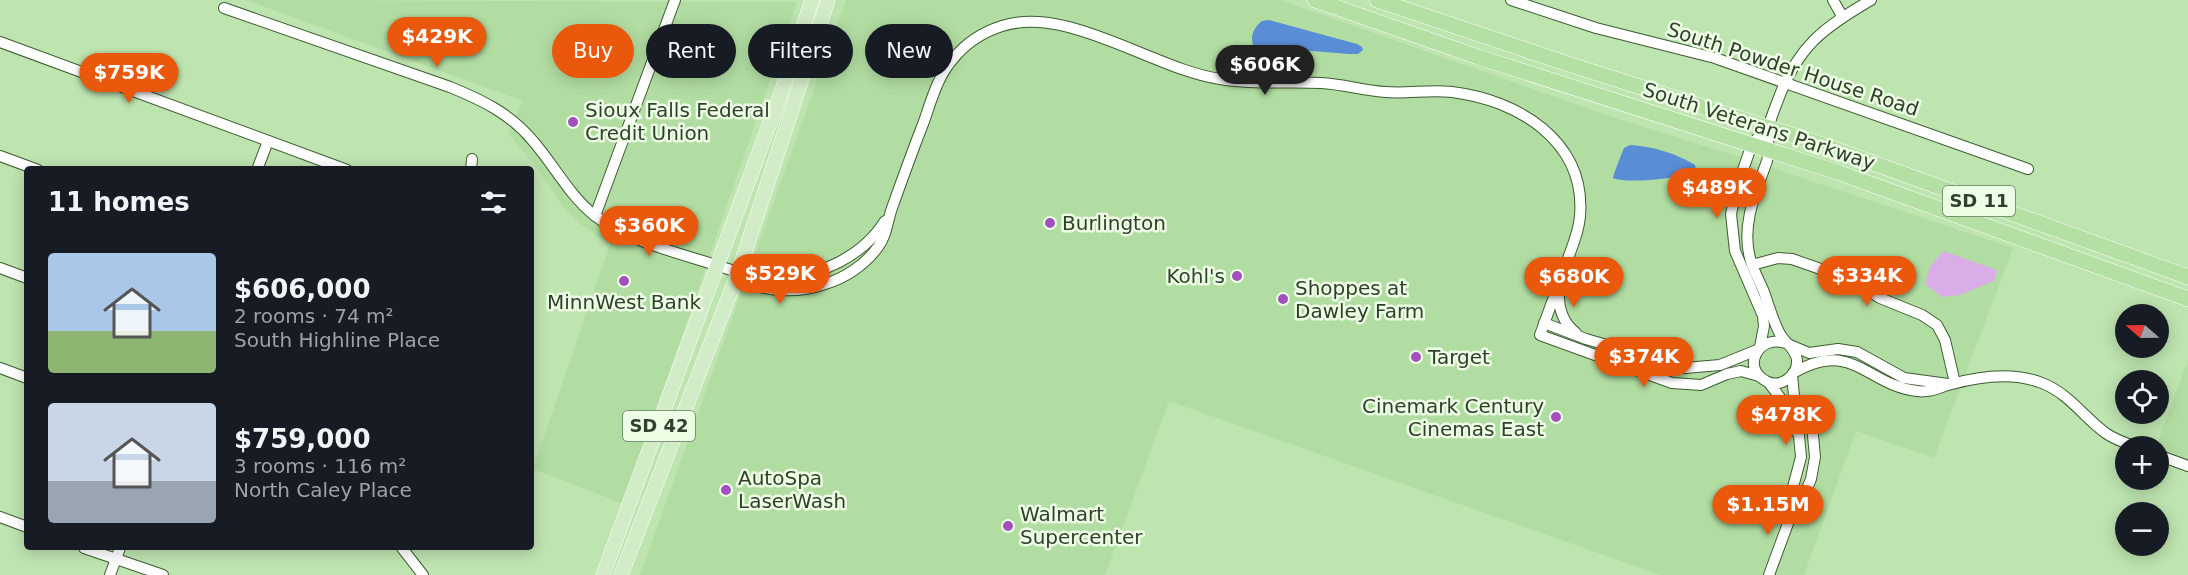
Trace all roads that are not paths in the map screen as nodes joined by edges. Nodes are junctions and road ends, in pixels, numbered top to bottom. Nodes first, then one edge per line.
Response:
1 (675, 0) edge
2 (812, 0) edge
3 (828, 0) edge
4 (1315, 0) edge
5 (1377, 0) edge
6 (1511, 0) edge
7 (1833, 0) edge
8 (1871, 0) edge
9 (224, 8) dead end
10 (1842, 16) junction
11 (0, 42) edge
12 (1785, 82) junction
13 (1768, 127) junction
14 (268, 141) junction
15 (1752, 144) junction
16 (1770, 150) junction
17 (0, 156) edge
18 (27, 166) edge
19 (259, 166) edge
20 (335, 166) edge
21 (2028, 169) dead end
22 (890, 214) junction
23 (595, 216) junction
24 (718, 265) junction
25 (1752, 265) junction
26 (0, 268) edge
27 (740, 274) junction
28 (24, 277) edge
29 (1561, 277) junction
30 (2188, 277) edge
31 (2188, 299) edge
32 (1544, 323) junction
33 (1586, 339) junction
34 (1788, 344) junction
35 (1759, 349) junction
36 (0, 368) edge
37 (1793, 374) junction
38 (1759, 376) junction
39 (24, 377) edge
40 (1769, 383) junction
41 (1953, 384) junction
42 (2115, 438) edge
43 (2169, 459) edge
44 (2188, 466) edge
45 (1794, 507) junction
46 (0, 517) edge
47 (24, 526) edge
48 (90, 550) edge
49 (119, 550) edge
50 (404, 550) edge
51 (116, 559) junction
52 (110, 575) edge
53 (163, 575) edge
54 (423, 575) edge
55 (603, 575) edge
56 (621, 575) edge
57 (1769, 575) edge

1 - 23 street
2 - 24 main road, SD 42
3 - 27 main road, SD 42
4 - 15 highway, South Veterans Parkway / SD 11
5 - 13 highway, South Veterans Parkway / SD 11
6 - 12 street, South Powder House Road
7 - 10 street
8 - 10 street
9 - 23 street
10 - 12 street
11 - 14 street
12 - 13 street
12 - 21 street, South Powder House Road
13 - 15 street
13 - 16 street
13 - 30 highway, South Veterans Parkway / SD 11
14 - 19 street
14 - 20 street
15 - 16 highway, South Veterans Parkway / SD 11
15 - 35 street
16 - 25 street
16 - 31 highway, South Veterans Parkway / SD 11
17 - 18 street
22 - 27 street
22 - 27 street
22 - 29 street
23 - 24 street
24 - 27 street
24 - 55 main road, SD 42
25 - 34 street
25 - 41 street
26 - 28 street
27 - 56 main road, SD 42
29 - 32 street
29 - 33 street
32 - 33 street
32 - 38 street
33 - 35 street
34 - 35 street
34 - 37 street
34 - 41 street
35 - 38 street
36 - 39 street
37 - 40 street
37 - 41 street
37 - 45 street
38 - 40 street
40 - 45 street
41 - 42 street
43 - 44 street
45 - 57 street
46 - 47 street
48 - 51 street
49 - 51 street
50 - 54 street
51 - 52 street
51 - 53 street

